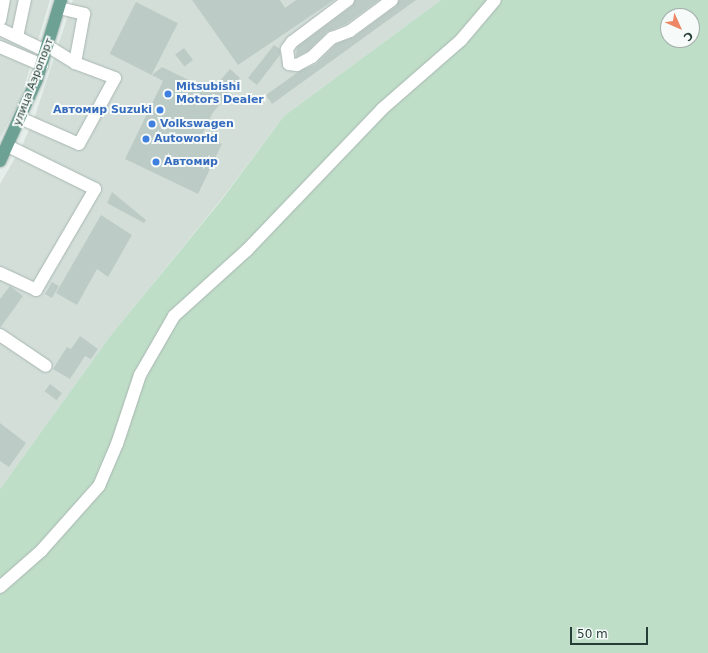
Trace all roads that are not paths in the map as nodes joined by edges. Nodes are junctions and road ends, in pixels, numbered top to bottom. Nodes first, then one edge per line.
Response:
1 (4, 0) edge
2 (25, 0) edge
3 (348, 0) edge
4 (392, 0) edge
5 (496, 0) edge
6 (60, 4) edge
7 (0, 20) edge
8 (0, 29) edge
9 (17, 37) junction
10 (0, 47) edge
11 (47, 49) junction
12 (75, 63) junction
13 (42, 65) junction
14 (20, 118) junction
15 (8, 146) junction
16 (0, 161) edge
17 (0, 273) edge
18 (0, 335) edge
19 (46, 366) dead end
20 (0, 587) edge

1 - 7 lane
2 - 9 lane
3 - 4 lane
5 - 20 lane
6 - 11 main road, улица Аэропорт
6 - 12 lane
8 - 9 lane
9 - 11 lane
10 - 13 lane
11 - 12 lane
11 - 13 main road, улица Аэропорт
12 - 14 lane
13 - 14 main road, улица Аэропорт
14 - 15 main road, улица Аэропорт
15 - 16 main road, улица Аэропорт
15 - 17 lane
18 - 19 lane

